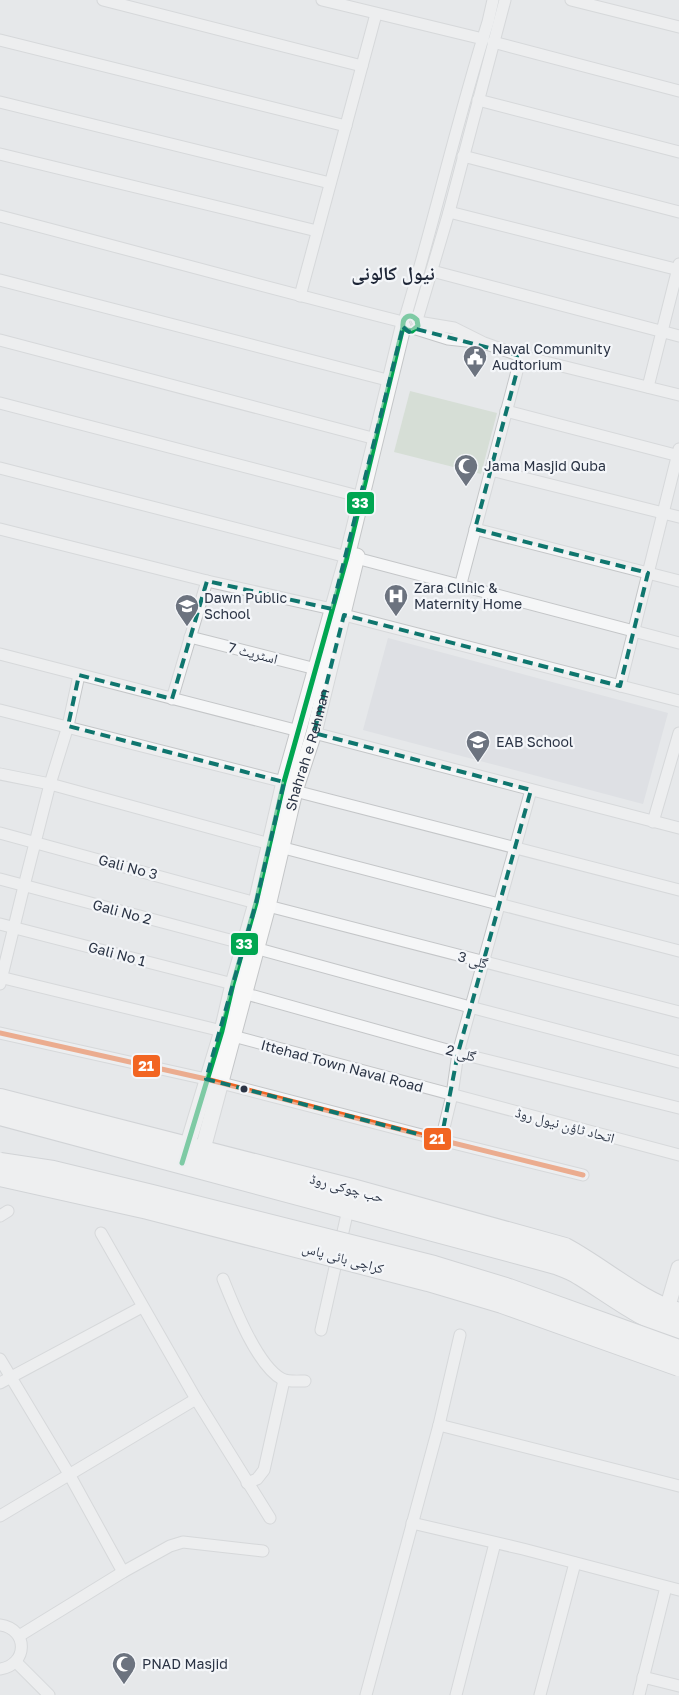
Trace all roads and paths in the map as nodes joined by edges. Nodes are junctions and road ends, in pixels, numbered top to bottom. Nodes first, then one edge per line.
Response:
1 (103, 0) edge
2 (322, 0) edge
3 (493, 0) edge
4 (505, 0) edge
5 (570, 0) edge
6 (376, 14) junction
7 (679, 27) edge
8 (0, 40) edge
9 (488, 41) junction
10 (362, 66) junction
11 (679, 91) edge
12 (478, 100) junction
13 (0, 102) edge
14 (346, 126) junction
15 (679, 152) edge
16 (0, 154) edge
17 (463, 156) junction
18 (330, 183) junction
19 (449, 212) junction
20 (679, 212) edge
21 (0, 216) edge
22 (317, 231) junction
23 (678, 268) edge
24 (432, 271) junction
25 (0, 280) edge
26 (300, 296) junction
27 (411, 324) junction
28 (662, 332) junction
29 (679, 336) edge
30 (0, 340) edge
31 (521, 356) junction
32 (391, 381) junction
33 (648, 387) junction
34 (679, 395) edge
35 (0, 403) edge
36 (506, 412) junction
37 (376, 439) junction
38 (678, 454) edge
39 (0, 468) edge
40 (490, 470) junction
41 (362, 497) junction
42 (663, 513) junction
43 (679, 517) edge
44 (0, 529) edge
45 (475, 529) junction
46 (352, 558) junction
47 (648, 573) junction
48 (207, 581) junction
49 (679, 581) edge
50 (460, 586) junction
51 (338, 612) junction
52 (634, 631) junction
53 (190, 637) junction
54 (679, 643) edge
55 (0, 654) edge
56 (316, 668) junction
57 (79, 675) junction
58 (620, 686) junction
59 (172, 699) junction
60 (679, 701) edge
61 (0, 710) edge
62 (68, 726) junction
63 (306, 732) junction
64 (679, 733) edge
65 (675, 762) edge
66 (0, 774) edge
67 (50, 784) junction
68 (289, 787) junction
69 (531, 790) junction
70 (653, 822) junction
71 (679, 828) edge
72 (0, 833) edge
73 (36, 842) junction
74 (275, 846) junction
75 (515, 848) junction
76 (0, 880) edge
77 (24, 886) junction
78 (679, 890) edge
79 (262, 904) junction
80 (499, 904) junction
81 (0, 924) edge
82 (14, 927) junction
83 (250, 946) junction
84 (679, 951) edge
85 (483, 963) junction
86 (0, 979) edge
87 (238, 989) junction
88 (470, 1007) junction
89 (679, 1012) edge
90 (0, 1033) edge
91 (227, 1033) junction
92 (458, 1053) junction
93 (679, 1062) edge
94 (214, 1081) junction
95 (452, 1095) junction
96 (0, 1099) edge
97 (679, 1108) edge
98 (0, 1116) edge
99 (441, 1140) junction
100 (679, 1156) edge
101 (192, 1157) junction
102 (0, 1162) edge
103 (583, 1175) dead end
104 (0, 1176) edge
105 (350, 1199) junction
106 (101, 1233) dead end
107 (679, 1268) edge
108 (223, 1279) dead end
109 (142, 1307) junction
110 (672, 1319) edge
111 (321, 1330) dead end
112 (460, 1335) dead end
113 (679, 1350) edge
114 (0, 1359) edge
115 (679, 1366) edge
116 (11, 1376) junction
117 (284, 1380) junction
118 (305, 1381) dead end
119 (0, 1383) edge
120 (196, 1398) junction
121 (438, 1425) junction
122 (69, 1474) junction
123 (247, 1483) junction
124 (679, 1486) edge
125 (0, 1516) edge
126 (270, 1518) dead end
127 (412, 1523) junction
128 (495, 1543) junction
129 (263, 1550) dead end
130 (575, 1563) junction
131 (123, 1572) junction
132 (666, 1587) junction
133 (679, 1590) edge
134 (0, 1625) edge
135 (19, 1636) junction
136 (16, 1662) junction
137 (0, 1669) edge
138 (643, 1677) junction
139 (679, 1686) edge
140 (47, 1694) edge
141 (366, 1695) edge
142 (456, 1695) edge
143 (540, 1695) edge
144 (639, 1695) edge

1 - 10 street
2 - 6 street
3 - 9 street
4 - 9 street
5 - 7 street
6 - 9 street
6 - 10 street
8 - 14 street
9 - 11 street
9 - 12 street
9 - 27 street
10 - 14 street
12 - 15 street
12 - 17 street
13 - 18 street
14 - 18 street
16 - 22 street
17 - 19 street
17 - 20 street
18 - 22 street
19 - 23 street
19 - 24 street
21 - 26 street
22 - 26 street
23 - 28 street
24 - 27 street
24 - 28 street
25 - 32 street
26 - 27 street
27 - 31 street
27 - 32 main road, Shahrah e Rehman
27 - 46 main road, Shahrah e Rehman
28 - 29 street
28 - 33 street
30 - 37 street
31 - 33 street
31 - 36 street
32 - 37 main road, Shahrah e Rehman
33 - 34 street
35 - 41 street
36 - 38 street
36 - 40 street
37 - 41 main road, Shahrah e Rehman
38 - 42 street
39 - 46 street
40 - 42 street
40 - 45 street
41 - 46 main road, Shahrah e Rehman
42 - 43 street
42 - 47 street
44 - 48 street
45 - 47 street
45 - 50 street
46 - 50 street
46 - 51 main road, Shahrah e Rehman
47 - 49 street
47 - 52 street
48 - 51 street
48 - 53 street
50 - 52 street
51 - 56 main road, Shahrah e Rehman
51 - 58 street
51 - 63 main road, Shahrah e Rehman
52 - 54 street
52 - 58 street
53 - 56 street, اسٹریٹ 7
53 - 59 street
55 - 57 street
56 - 63 main road, Shahrah e Rehman
57 - 59 street
57 - 62 street
58 - 60 street
59 - 63 street
61 - 62 street
62 - 67 street
62 - 68 street
63 - 68 main road, Shahrah e Rehman
63 - 69 street
64 - 65 street
65 - 70 street
66 - 67 street
67 - 73 street
67 - 74 street
68 - 74 main road, Shahrah e Rehman
68 - 75 street
69 - 70 street
69 - 75 street
70 - 71 street
72 - 73 street, Gali No 3
73 - 77 street
73 - 79 street, Gali No 3
74 - 79 main road, Shahrah e Rehman
74 - 80 street
75 - 78 street
75 - 80 street
76 - 77 street, Gali No 2
77 - 82 street
77 - 83 street, Gali No 2
79 - 83 main road, Shahrah e Rehman
79 - 85 street, گلی 3
80 - 84 street
80 - 85 street
81 - 82 street, Gali No 1
82 - 86 street
82 - 87 street, Gali No 1
83 - 87 main road, Shahrah e Rehman
83 - 88 street
85 - 88 street
85 - 89 street, گلی 3
86 - 91 street, Ittehad Town Naval Road
87 - 91 main road, Shahrah e Rehman
87 - 92 street, گلی 2
88 - 92 street
88 - 93 street
90 - 94 street
91 - 94 main road, Shahrah e Rehman
91 - 95 street, Ittehad Town Naval Road
92 - 95 street
92 - 97 street, گلی 2
94 - 99 street
94 - 101 main road, Shahrah e Rehman
95 - 99 street
95 - 100 street, اتحاد ٹاؤن نیول روڈ
96 - 101 highway
98 - 101 highway
99 - 103 street
101 - 105 highway
102 - 113 highway, کراچی بائی پاس, bridge
104 - 115 highway, کراچی بائی پاس, bridge
105 - 110 highway
105 - 111 street
106 - 109 street
107 - 110 main road
108 - 117 street
109 - 116 street
109 - 120 street
112 - 121 street
114 - 116 street
116 - 119 street
116 - 122 street
117 - 118 street
117 - 123 street
120 - 122 street
120 - 123 street
121 - 124 street
121 - 127 street
122 - 125 street
122 - 131 street
123 - 126 street
127 - 128 street
127 - 141 street
128 - 130 street
128 - 142 street
129 - 131 street
130 - 132 street
130 - 143 street
131 - 135 street
132 - 133 street
132 - 138 street
134 - 135 street
135 - 136 street
136 - 137 street
136 - 140 street
138 - 139 street
138 - 144 street

